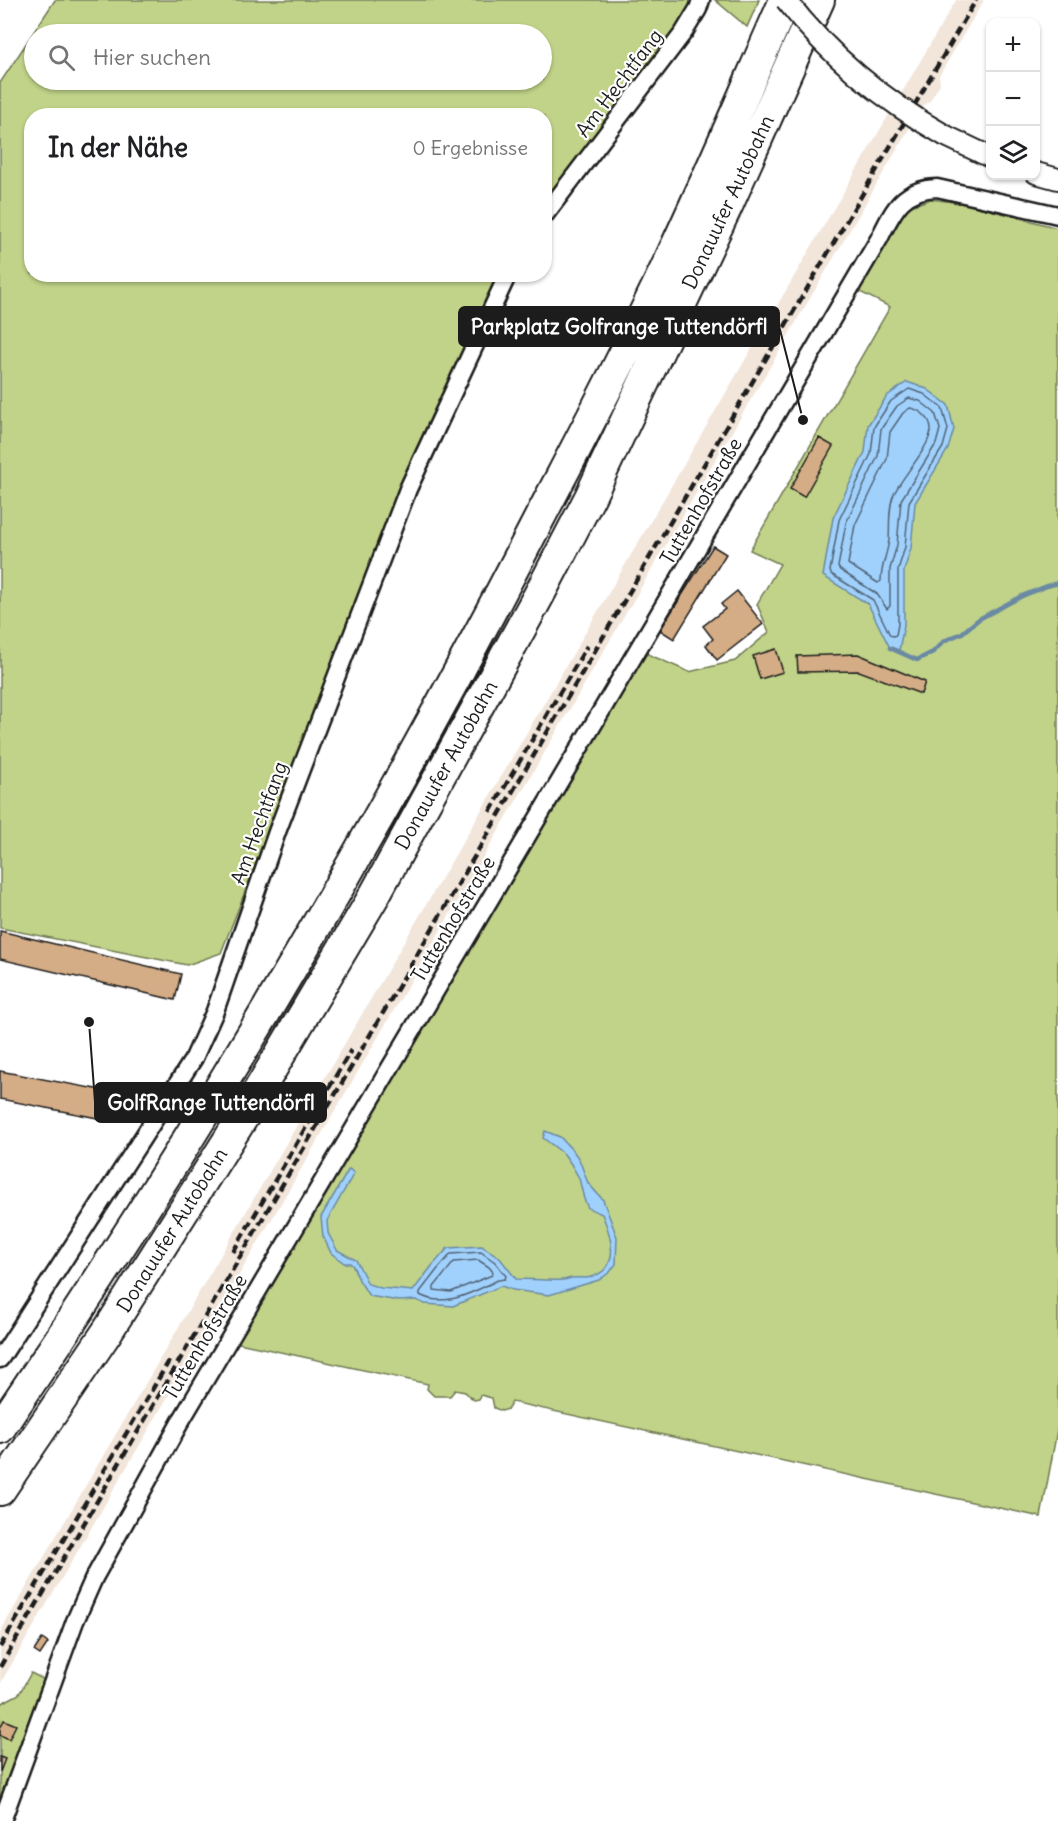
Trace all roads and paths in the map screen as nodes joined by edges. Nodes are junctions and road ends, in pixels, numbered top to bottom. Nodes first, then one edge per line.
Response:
1 (701, 0) edge
2 (786, 0) edge
3 (819, 3) edge
4 (986, 155) edge
5 (1040, 174) edge
6 (1058, 179) edge
7 (552, 205) edge
8 (1058, 215) edge
9 (504, 282) edge
10 (0, 1359) edge
11 (0, 1428) edge
12 (0, 1490) edge
13 (2, 1821) edge

1 - 7 street, Am Hechtfang
2 - 4 street, bridge
2 - 11 highway, Donauufer Autobahn
3 - 12 highway, Donauufer Autobahn
5 - 6 street
8 - 13 street, Tuttenhofstraße
9 - 10 street, Am Hechtfang

